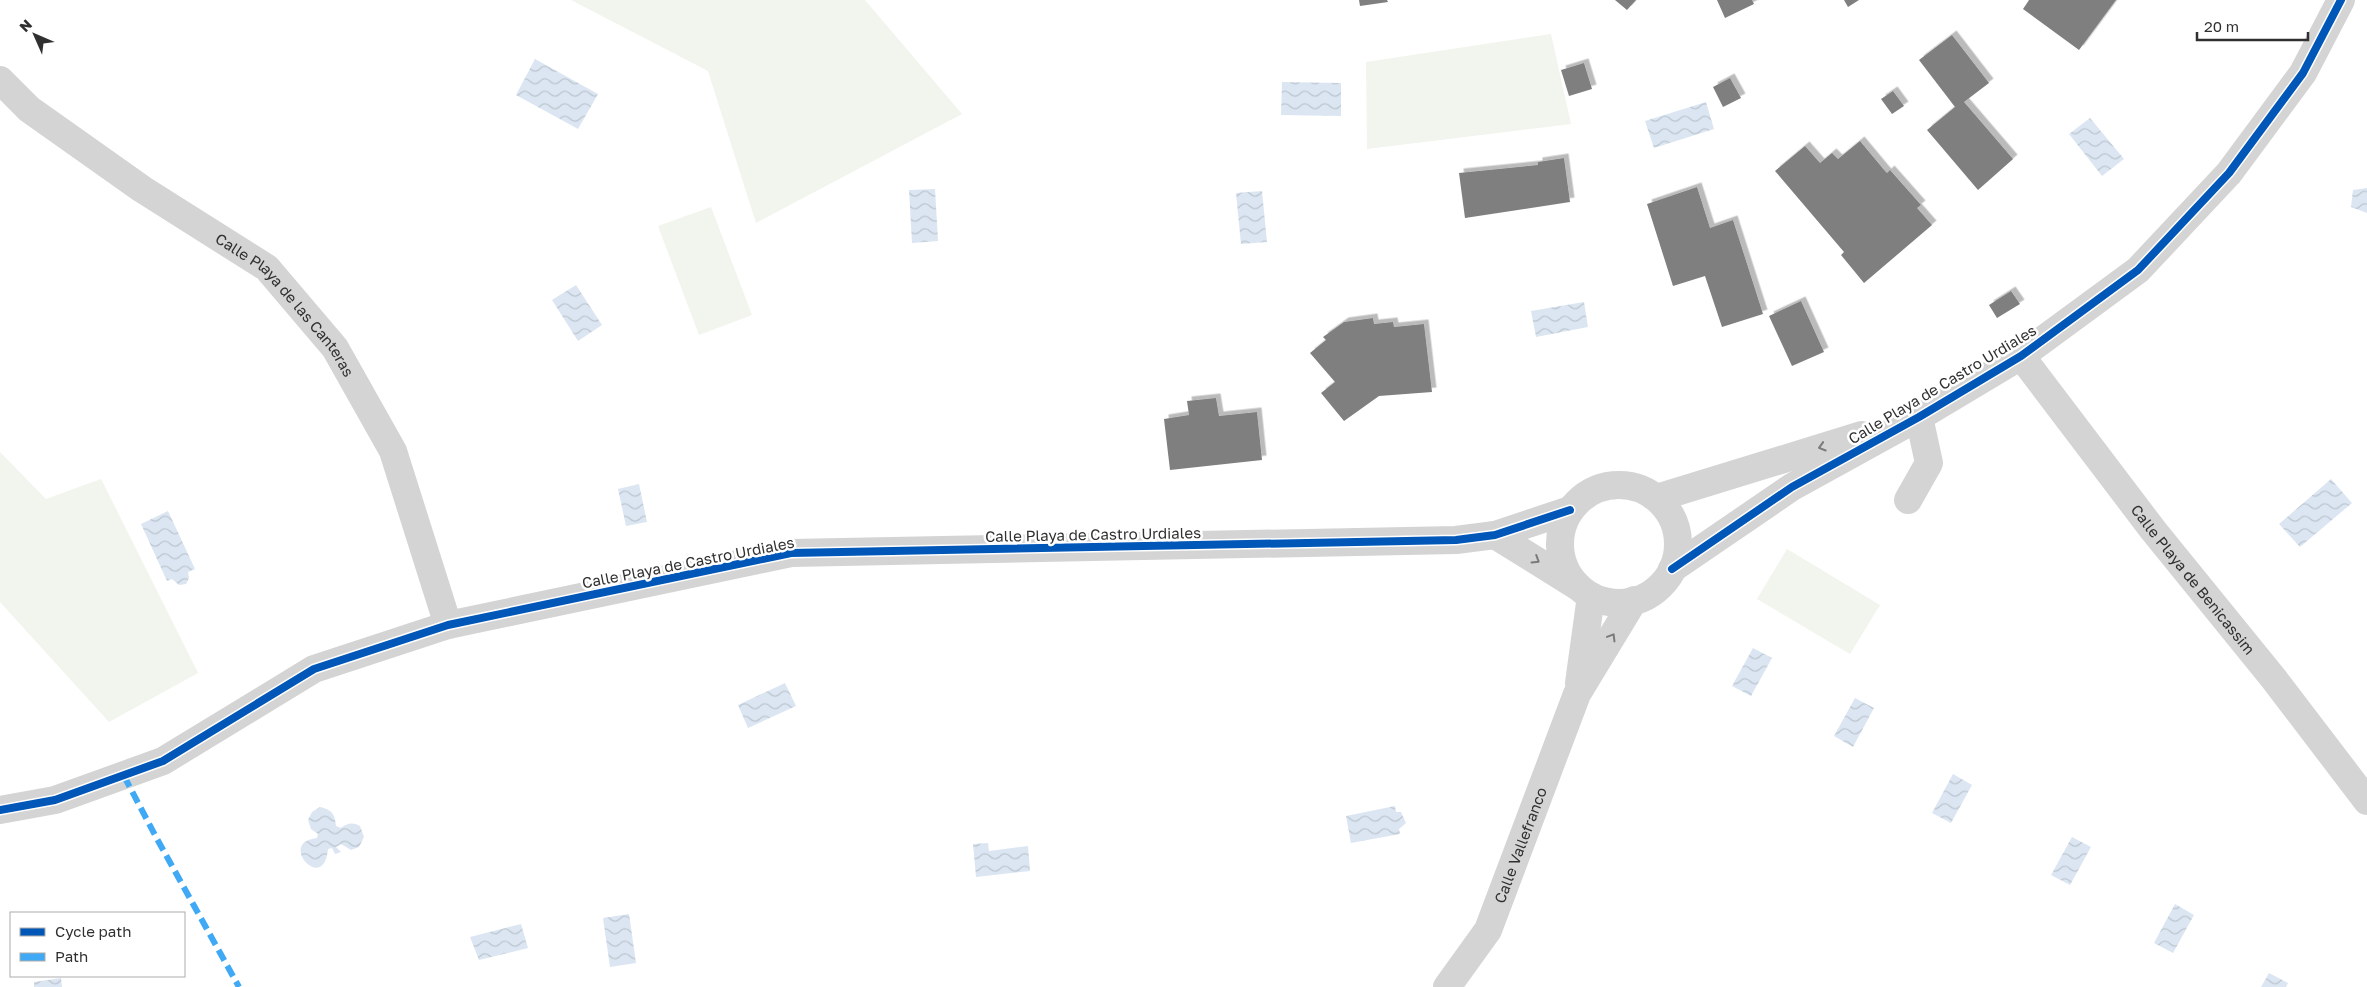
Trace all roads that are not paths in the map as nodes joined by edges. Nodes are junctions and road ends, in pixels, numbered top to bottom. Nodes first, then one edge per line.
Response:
1 (2341, 0) edge
2 (0, 80) edge
3 (2021, 356) junction
4 (1919, 417) junction
5 (1657, 498) junction
6 (1908, 500) dead end
7 (1570, 510) junction
8 (1495, 535) junction
9 (1672, 569) junction
10 (1584, 591) junction
11 (1634, 600) junction
12 (448, 625) junction
13 (1577, 694) junction
14 (2367, 801) edge
15 (0, 810) edge
16 (1447, 987) edge

1 - 3 street, Calle Playa de Castro Urdiales
2 - 12 street, Calle Playa de las Canteras
3 - 4 street, Calle Playa de Castro Urdiales
3 - 14 street, Calle Playa de Benicassim
4 -> 5 street, Calle Playa de Castro Urdiales
4 - 6 street
4 - 9 street, Calle Playa de Castro Urdiales
5 - 7 street
5 - 9 street
7 - 8 street, Calle Playa de Castro Urdiales
7 - 10 street
8 -> 10 street
8 - 12 street, Calle Playa de Castro Urdiales
9 - 11 street
10 - 11 street
10 - 13 street, Calle Vallefranco
13 -> 11 street, Calle Vallefranco
12 - 15 street, Calle Playa de Castro Urdiales
13 - 16 street, Calle Vallefranco

